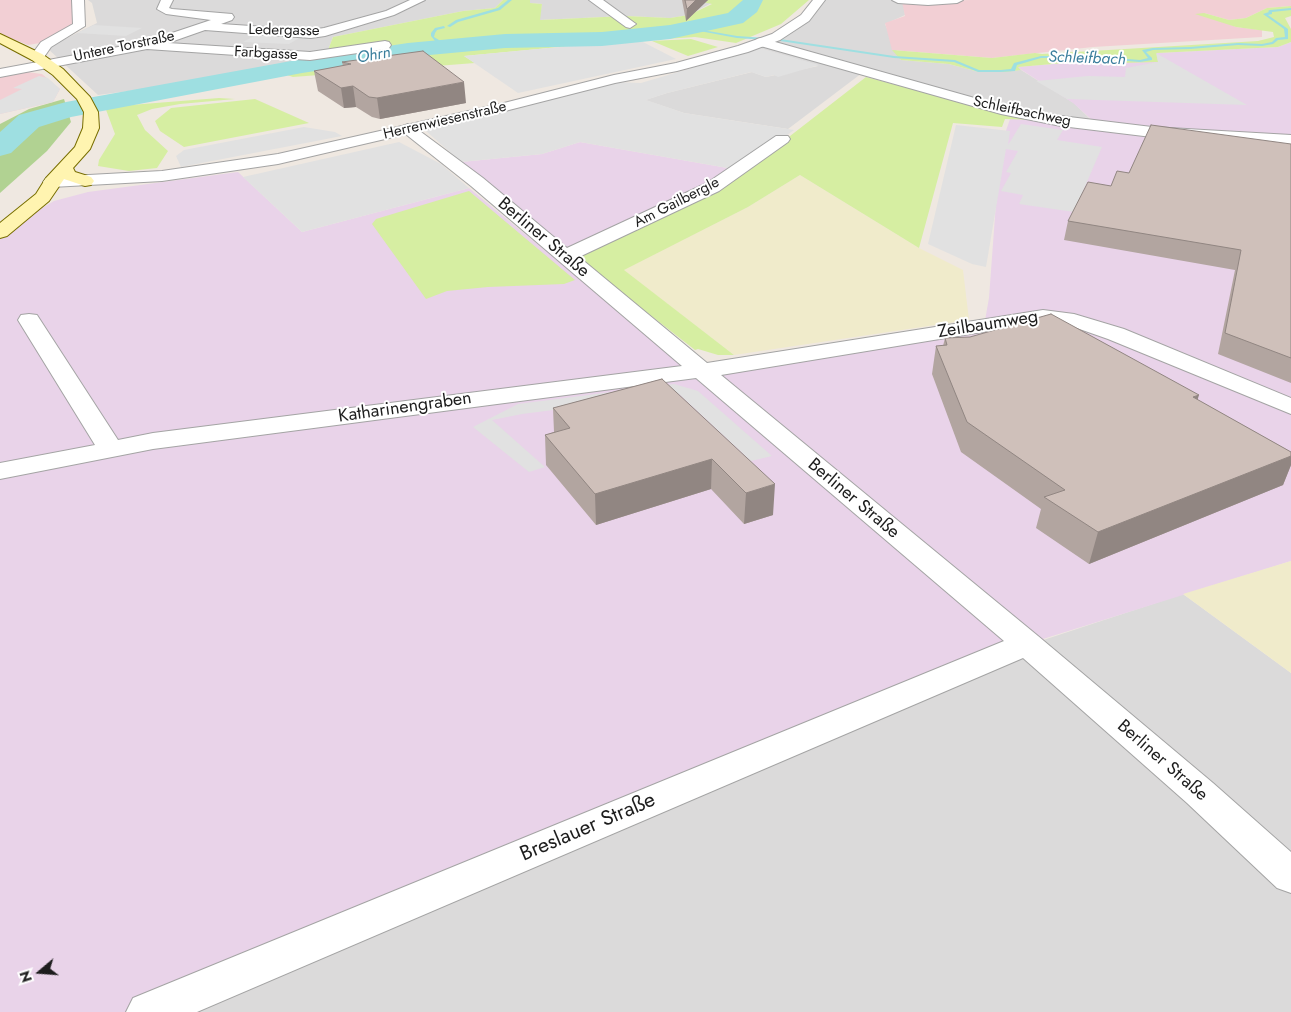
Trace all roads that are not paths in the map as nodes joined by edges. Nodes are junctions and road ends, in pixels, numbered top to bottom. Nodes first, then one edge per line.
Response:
1 (78, 0) edge
2 (167, 0) edge
3 (419, 0) edge
4 (595, 0) edge
5 (819, 0) edge
6 (898, 0) edge
7 (957, 0) edge
8 (630, 24) dead end
9 (204, 27) junction
10 (0, 38) edge
11 (767, 40) junction
12 (147, 45) junction
13 (384, 45) dead end
14 (42, 60) junction
15 (0, 73) edge
16 (408, 129) junction
17 (782, 139) dead end
18 (1291, 140) edge
19 (65, 168) junction
20 (85, 180) junction
21 (52, 182) junction
22 (42, 197) junction
23 (0, 218) edge
24 (0, 232) edge
25 (566, 256) junction
26 (29, 320) dead end
27 (700, 370) junction
28 (1291, 408) edge
29 (111, 449) junction
30 (0, 471) edge
31 (1026, 644) junction
32 (1291, 876) edge
33 (148, 1012) edge

1 - 14 street
2 - 9 street, Untere Torstraße
3 - 9 street, Ledergasse
4 - 8 street
5 - 11 street, Herrenwiesenstraße
6 - 7 street
9 - 12 street, Untere Torstraße
10 - 14 main road
11 - 16 street, Herrenwiesenstraße
11 - 18 street, Schleifbachweg
12 - 13 street, Farbgasse
12 - 14 street, Untere Torstraße
14 - 15 street, Untere Torstraße
14 - 19 main road
16 - 20 street, Herrenwiesenstraße
16 - 25 street, Berliner Straße
17 - 25 street, Am Gailbergle
19 - 20 main road
19 - 21 main road
20 - 21 street, Herrenwiesenstraße
20 - 22 street
21 - 22 main road
21 - 23 main road
22 - 24 main road
25 - 27 street, Berliner Straße
26 - 29 street
27 - 28 street, Zeilbaumweg
27 - 29 street, Katharinengraben
27 - 31 street, Berliner Straße
29 - 30 street, Katharinengraben
31 - 32 street, Berliner Straße
31 - 33 street, Breslauer Straße

